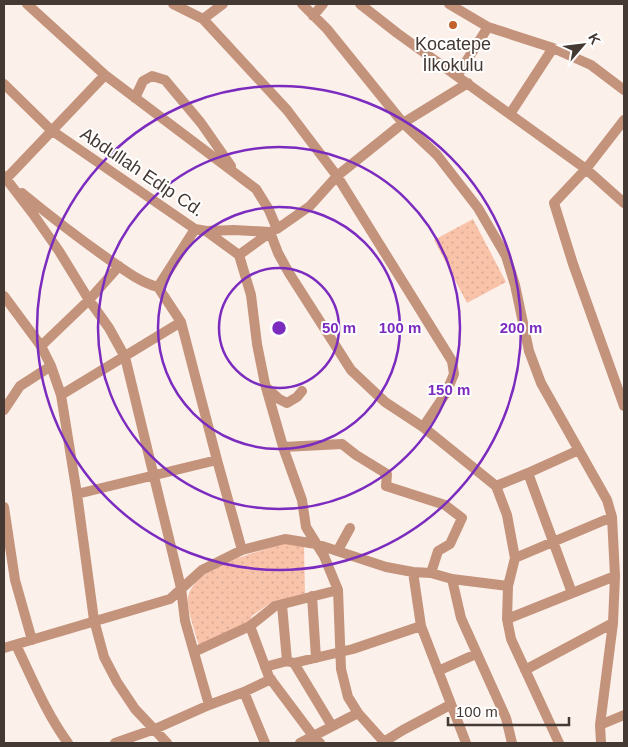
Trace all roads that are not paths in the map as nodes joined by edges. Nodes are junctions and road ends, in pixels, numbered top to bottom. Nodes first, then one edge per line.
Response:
1 (26, 4) edge
2 (173, 4) edge
3 (223, 4) edge
4 (302, 4) edge
5 (323, 4) edge
6 (360, 4) edge
7 (449, 4) edge
8 (314, 16) junction
9 (203, 19) junction
10 (488, 27) junction
11 (553, 48) junction
12 (105, 75) junction
13 (457, 76) junction
14 (468, 83) junction
15 (4, 84) edge
16 (624, 90) edge
17 (135, 98) junction
18 (510, 114) junction
19 (624, 120) edge
20 (402, 123) junction
21 (51, 130) junction
22 (586, 169) junction
23 (237, 174) junction
24 (337, 176) junction
25 (4, 179) edge
26 (624, 204) edge
27 (201, 230) junction
28 (274, 230) junction
29 (239, 255) junction
30 (119, 266) junction
31 (158, 287) junction
32 (4, 296) edge
33 (89, 300) junction
34 (181, 322) junction
35 (41, 346) junction
36 (125, 357) junction
37 (51, 366) junction
38 (266, 388) junction
39 (302, 390) dead end
40 (61, 395) junction
41 (624, 406) edge
42 (4, 410) edge
43 (423, 427) junction
44 (283, 447) junction
45 (579, 450) junction
46 (217, 460) junction
47 (528, 473) junction
48 (154, 475) junction
49 (496, 486) junction
50 (77, 494) junction
51 (4, 507) edge
52 (612, 517) junction
53 (350, 528) dead end
54 (554, 542) junction
55 (316, 544) junction
56 (242, 550) junction
57 (338, 550) junction
58 (515, 558) junction
59 (4, 570) edge
60 (413, 572) junction
61 (431, 573) junction
62 (615, 576) junction
63 (452, 579) junction
64 (14, 580) junction
65 (508, 586) junction
66 (181, 588) junction
67 (338, 590) junction
68 (572, 593) junction
69 (312, 596) junction
70 (282, 605) junction
71 (507, 619) junction
72 (94, 620) junction
73 (613, 624) junction
74 (250, 626) junction
75 (421, 626) junction
76 (32, 640) junction
77 (16, 644) junction
78 (4, 648) edge
79 (194, 652) junction
80 (341, 652) junction
81 (476, 654) junction
82 (316, 658) junction
83 (290, 662) junction
84 (265, 667) junction
85 (525, 670) junction
86 (438, 671) junction
87 (271, 680) junction
88 (244, 692) junction
89 (209, 705) junction
90 (450, 706) junction
91 (358, 713) junction
92 (624, 715) edge
93 (600, 725) junction
94 (332, 726) junction
95 (155, 729) junction
96 (317, 740) edge
97 (555, 742) edge
98 (68, 743) edge
99 (115, 743) edge
100 (167, 743) edge
101 (265, 743) edge
102 (300, 743) edge
103 (383, 743) edge
104 (466, 743) edge
105 (512, 743) edge
106 (601, 743) edge

1 - 12 street
2 - 9 street
3 - 9 street
4 - 8 street
5 - 8 street
6 - 13 street
7 - 10 street
8 - 20 street
9 - 24 street
10 - 11 street
10 - 13 street
11 - 16 street
11 - 18 street
12 - 17 street
12 - 21 street
13 - 14 street
14 - 18 street
14 - 20 street
15 - 21 street, Abdullah Edip Cd.
17 - 23 street
17 - 23 street
18 - 22 street
19 - 22 street
20 - 24 street
20 - 45 street
21 - 25 street
21 - 27 street, Abdullah Edip Cd.
22 - 26 street
22 - 41 street
23 - 28 street
24 - 28 street
24 - 43 street
25 - 30 street
25 - 33 street
27 - 28 street, Abdullah Edip Cd.
27 - 29 street
27 - 31 street
28 - 29 street
28 - 43 street
29 - 38 street
30 - 31 street
30 - 33 street
31 - 34 street
32 - 35 street
33 - 35 street
33 - 36 street
34 - 36 street
34 - 46 street
35 - 37 street
36 - 40 street
36 - 48 street
37 - 40 street
37 - 42 street
38 - 39 street
38 - 44 street
40 - 50 street
43 - 49 street
44 - 55 street
44 - 61 street
45 - 47 street
45 - 52 street
46 - 48 street
46 - 56 street
47 - 49 street
47 - 54 street
48 - 50 street
48 - 66 street
49 - 58 street
50 - 72 street
51 - 64 street
52 - 54 street
52 - 62 street
53 - 57 street
54 - 58 street
54 - 68 street
55 - 56 street
55 - 57 street
55 - 67 street
56 - 66 street
57 - 60 street
58 - 65 street
59 - 64 street
60 - 61 street
60 - 75 street
61 - 63 street
62 - 68 street
62 - 73 street
63 - 65 street
63 - 81 street
64 - 76 street
65 - 71 street
66 - 72 street
66 - 79 street
67 - 69 street
67 - 80 street
68 - 71 street
69 - 70 street
69 - 82 street
70 - 74 street
70 - 83 street
71 - 85 street
72 - 76 street
72 - 95 street
73 - 85 street
73 - 93 street
74 - 79 street
74 - 84 street
75 - 80 street
75 - 86 street
76 - 77 street
77 - 78 street
77 - 98 street
79 - 89 street
80 - 82 street
80 - 91 street
81 - 86 street
81 - 105 street
82 - 83 street
83 - 84 street
83 - 94 street
84 - 87 street
85 - 97 street
86 - 90 street
87 - 88 street
87 - 96 street
88 - 89 street
88 - 101 street
89 - 95 street
90 - 103 street
90 - 104 street
91 - 94 street
91 - 103 street
92 - 93 street
93 - 106 street
94 - 96 street
95 - 99 street
95 - 100 street
96 - 102 street

